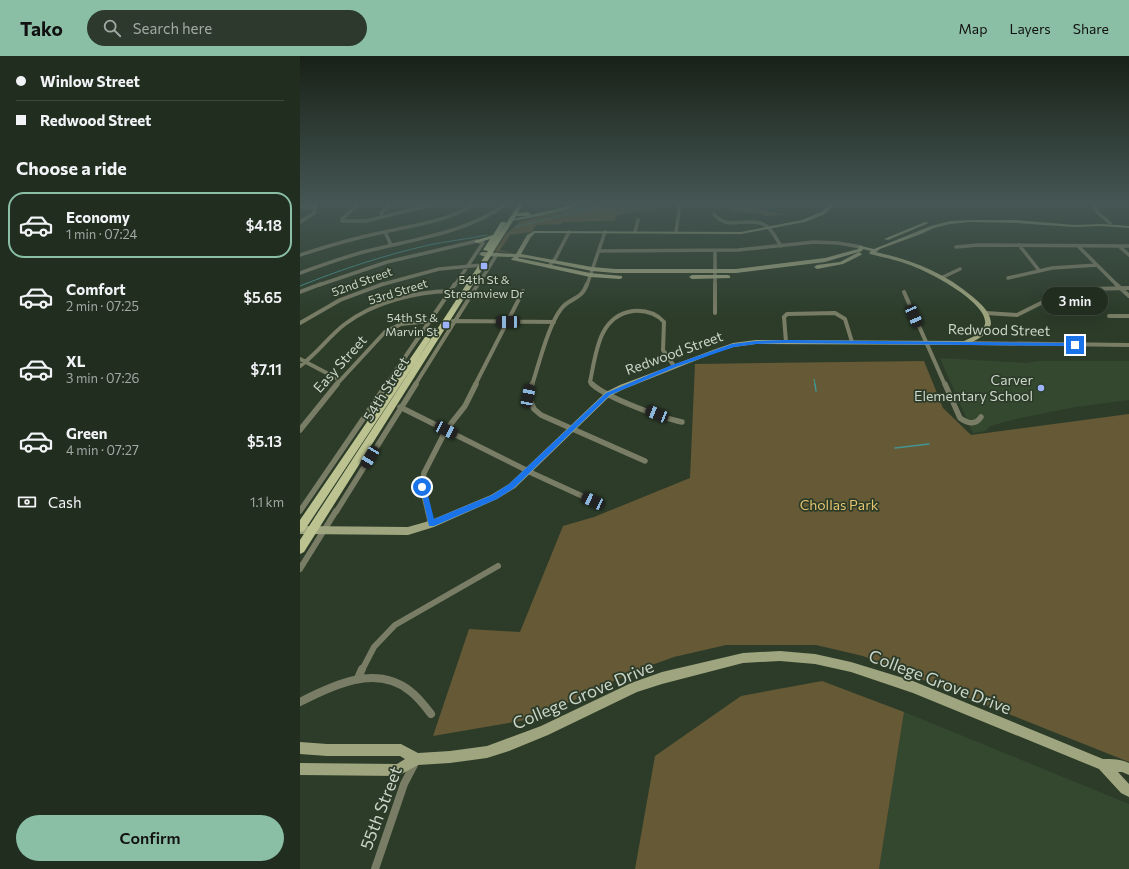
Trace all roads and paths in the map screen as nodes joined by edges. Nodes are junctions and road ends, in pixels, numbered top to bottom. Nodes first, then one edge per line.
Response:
1 (348, 242) edge
2 (390, 242) edge
3 (403, 242) edge
4 (473, 242) edge
5 (482, 242) edge
6 (491, 242) edge
7 (496, 242) edge
8 (526, 242) edge
9 (564, 242) edge
10 (602, 242) edge
11 (778, 242) edge
12 (882, 242) edge
13 (894, 242) edge
14 (391, 245) junction
15 (1019, 245) junction
16 (781, 246) junction
17 (1078, 246) junction
18 (1119, 246) junction
19 (1129, 246) edge
20 (956, 247) dead end
21 (599, 250) junction
22 (863, 250) junction
23 (715, 251) junction
24 (873, 251) junction
25 (300, 255) edge
26 (1129, 256) edge
27 (517, 257) junction
28 (484, 259) junction
29 (554, 261) junction
30 (1097, 265) junction
31 (549, 266) junction
32 (960, 269) dead end
33 (1038, 269) junction
34 (591, 272) junction
35 (300, 273) edge
36 (715, 274) junction
37 (943, 277) junction
38 (1008, 278) dead end
39 (1120, 288) junction
40 (1129, 288) edge
41 (450, 291) junction
42 (523, 291) dead end
43 (300, 292) edge
44 (904, 292) dead end
45 (1129, 296) edge
46 (715, 313) dead end
47 (986, 313) junction
48 (1109, 316) dead end
49 (1129, 316) edge
50 (430, 321) junction
51 (454, 322) junction
52 (508, 322) junction
53 (554, 322) junction
54 (300, 323) edge
55 (786, 342) junction
56 (852, 342) junction
57 (927, 343) junction
58 (965, 343) junction
59 (1129, 345) edge
60 (300, 359) edge
61 (306, 362) junction
62 (300, 366) edge
63 (674, 366) junction
64 (340, 380) junction
65 (608, 394) junction
66 (400, 407) junction
67 (981, 417) dead end
68 (682, 422) dead end
69 (571, 428) junction
70 (300, 430) edge
71 (446, 430) junction
72 (646, 461) dead end
73 (527, 471) junction
74 (593, 501) dead end
75 (300, 511) edge
76 (431, 524) junction
77 (300, 529) edge
78 (313, 530) junction
79 (323, 530) junction
80 (300, 549) edge
81 (498, 566) dead end
82 (300, 569) edge
83 (358, 678) junction
84 (300, 702) edge
85 (431, 714) dead end
86 (300, 748) edge
87 (418, 759) junction
88 (1102, 766) junction
89 (300, 769) edge
90 (1129, 769) edge
91 (1129, 791) edge
92 (375, 869) edge

1 - 25 street
2 - 14 street
3 - 14 street
4 - 43 street
5 - 28 street
6 - 28 main road, 54th Street
7 - 28 main road, 54th Street
8 - 27 main road
9 - 29 street
10 - 21 street
11 - 16 street
12 - 22 main road
13 - 24 main road
14 - 35 street
15 - 17 street
15 - 20 street
15 - 33 street
16 - 22 street
16 - 23 street
17 - 18 street
17 - 30 street
18 - 19 street
18 - 26 street
21 - 23 street
21 - 34 street
22 - 24 main road
22 - 36 main road
23 - 36 street
24 - 37 main road
27 - 28 main road
27 - 29 main road
27 - 31 main road
28 - 41 street
28 - 51 street
28 - 54 street, 52nd Street
28 - 77 main road, 54th Street
28 - 78 main road, 54th Street
29 - 31 street
29 - 34 main road
30 - 33 street
30 - 39 street
31 - 34 main road
32 - 37 street
33 - 38 street
34 - 36 main road
34 - 53 street
36 - 46 street
37 - 47 main road
39 - 40 street
39 - 45 street
39 - 47 street
41 - 50 street
41 - 61 street, 53rd Street
42 - 52 street
44 - 57 street
47 - 58 main road
48 - 49 street
50 - 64 street, Easy Street
50 - 75 street
51 - 52 street
51 - 66 street
52 - 53 street
52 - 71 street
53 - 69 street
55 - 56 main road, Redwood Street
55 - 56 street
55 - 63 main road, Redwood Street
56 - 57 main road, Redwood Street
57 - 58 main road, Redwood Street
57 - 67 street
58 - 59 street, Redwood Street
60 - 61 street
61 - 62 street, 53rd Street
61 - 64 street
63 - 65 main road, Redwood Street
63 - 65 street
64 - 70 street, Easy Street
65 - 68 street
65 - 69 main road, Redwood Street
66 - 71 street
66 - 79 street
69 - 72 street
69 - 73 main road, Redwood Street
71 - 73 street
71 - 76 street
73 - 74 street
73 - 76 main road, Redwood Street
76 - 79 main road, Redwood Street
77 - 78 main road, Redwood Street
78 - 79 main road, Redwood Street
78 - 80 main road, 54th Street
79 - 82 street
81 - 83 street
83 - 84 street
83 - 85 street
86 - 87 main road
87 - 88 main road, College Grove Drive
87 - 89 main road, College Grove Drive
87 - 92 street, 55th Street
88 - 90 main road, College Grove Drive
88 - 91 main road, College Grove Drive

